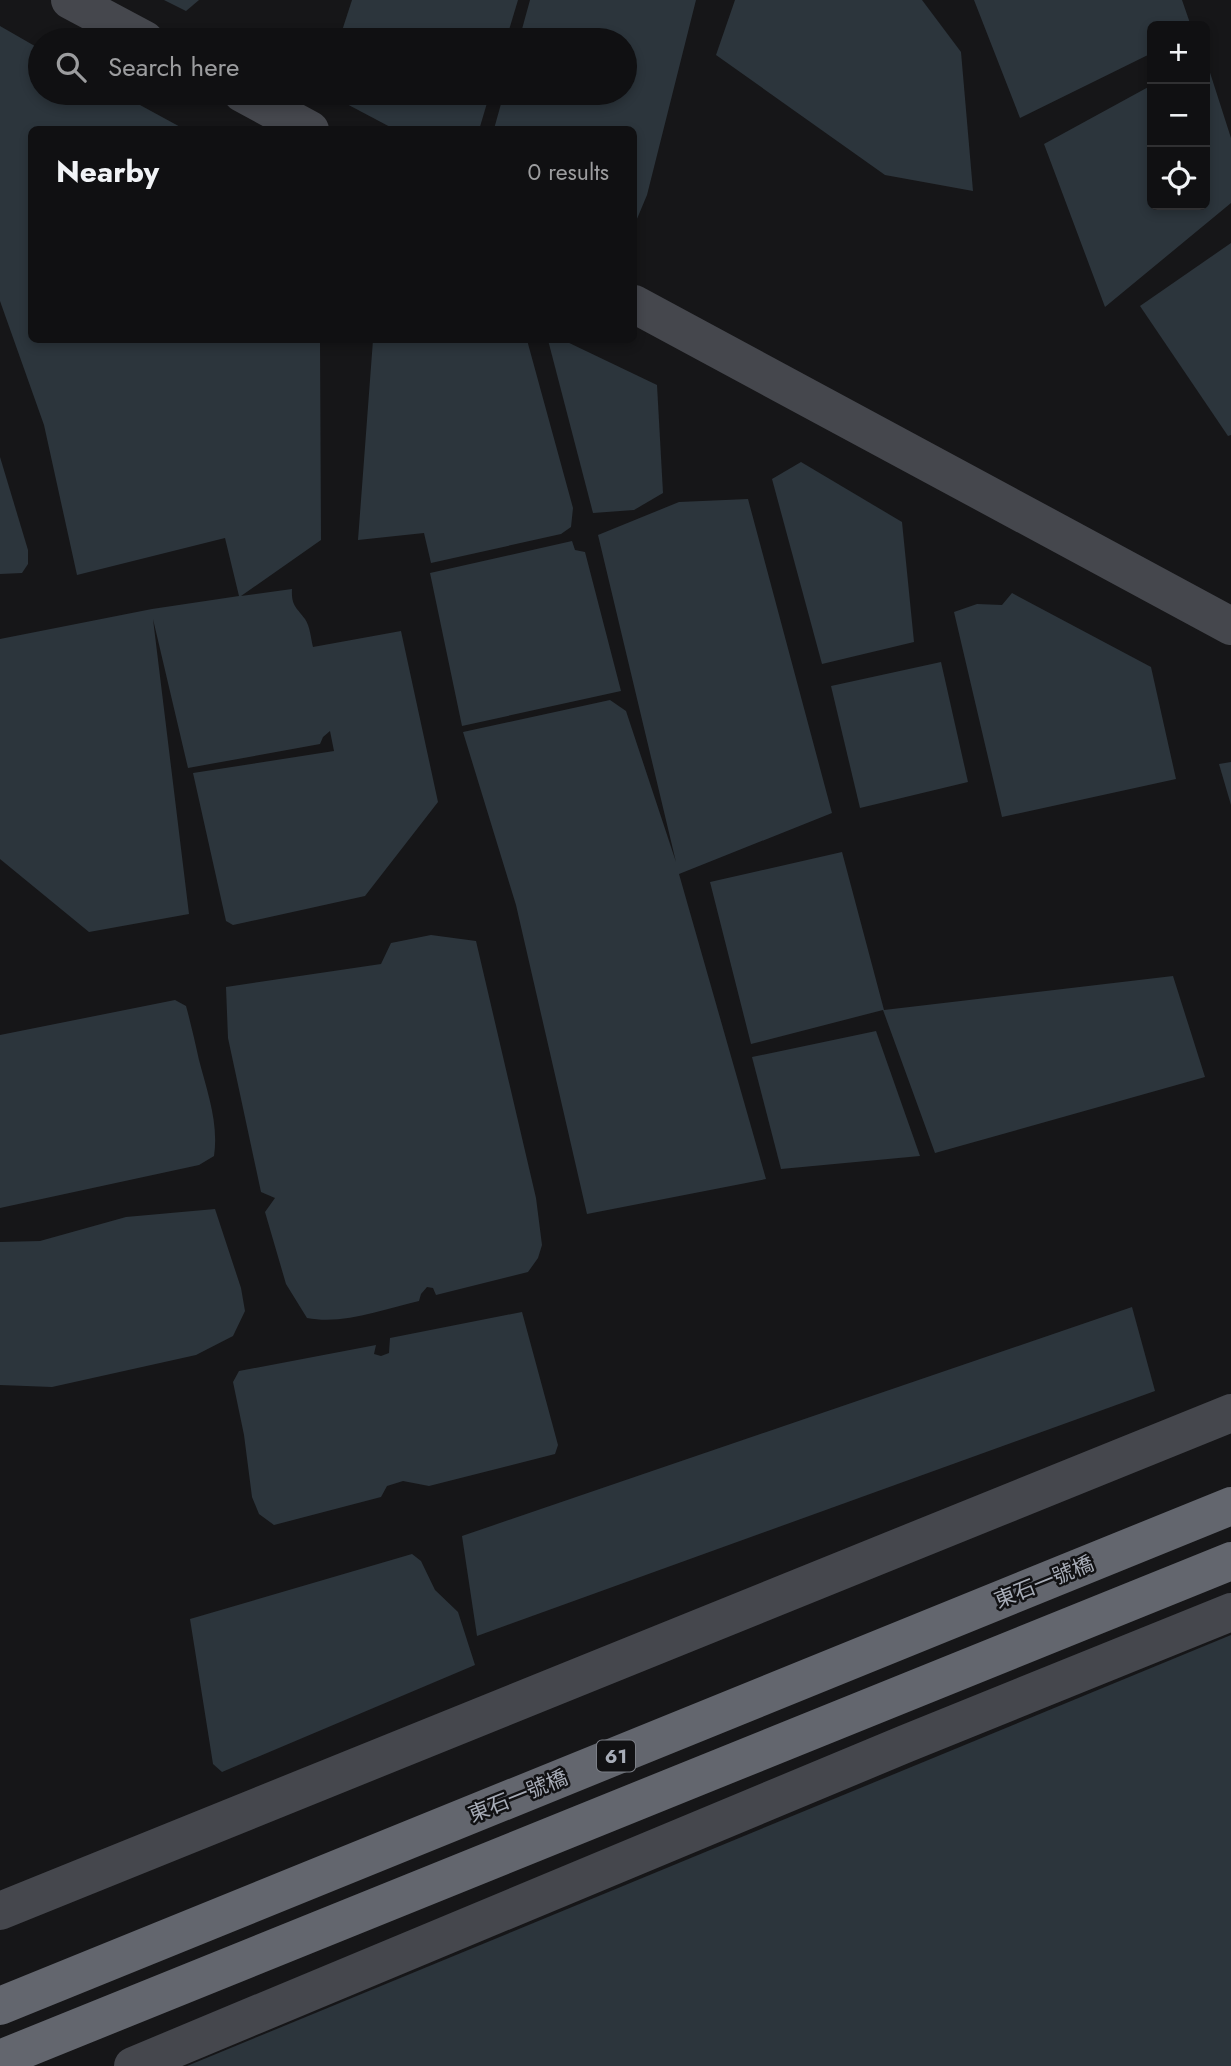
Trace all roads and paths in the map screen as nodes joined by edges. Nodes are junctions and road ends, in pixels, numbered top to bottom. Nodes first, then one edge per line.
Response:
1 (70, 0) edge
2 (122, 28) edge
3 (264, 105) edge
4 (303, 126) edge
5 (637, 306) edge
6 (1231, 626) edge
7 (1231, 1413) edge
8 (1231, 1506) edge
9 (1231, 1561) edge
10 (1231, 1612) edge
11 (0, 1911) edge
12 (0, 2006) edge
13 (0, 2059) edge
14 (133, 2066) edge

1 - 2 street
3 - 4 street
5 - 6 street
7 - 11 street
8 - 12 highway, 東石一號橋 / 61
9 - 13 highway, 61
10 - 14 street

